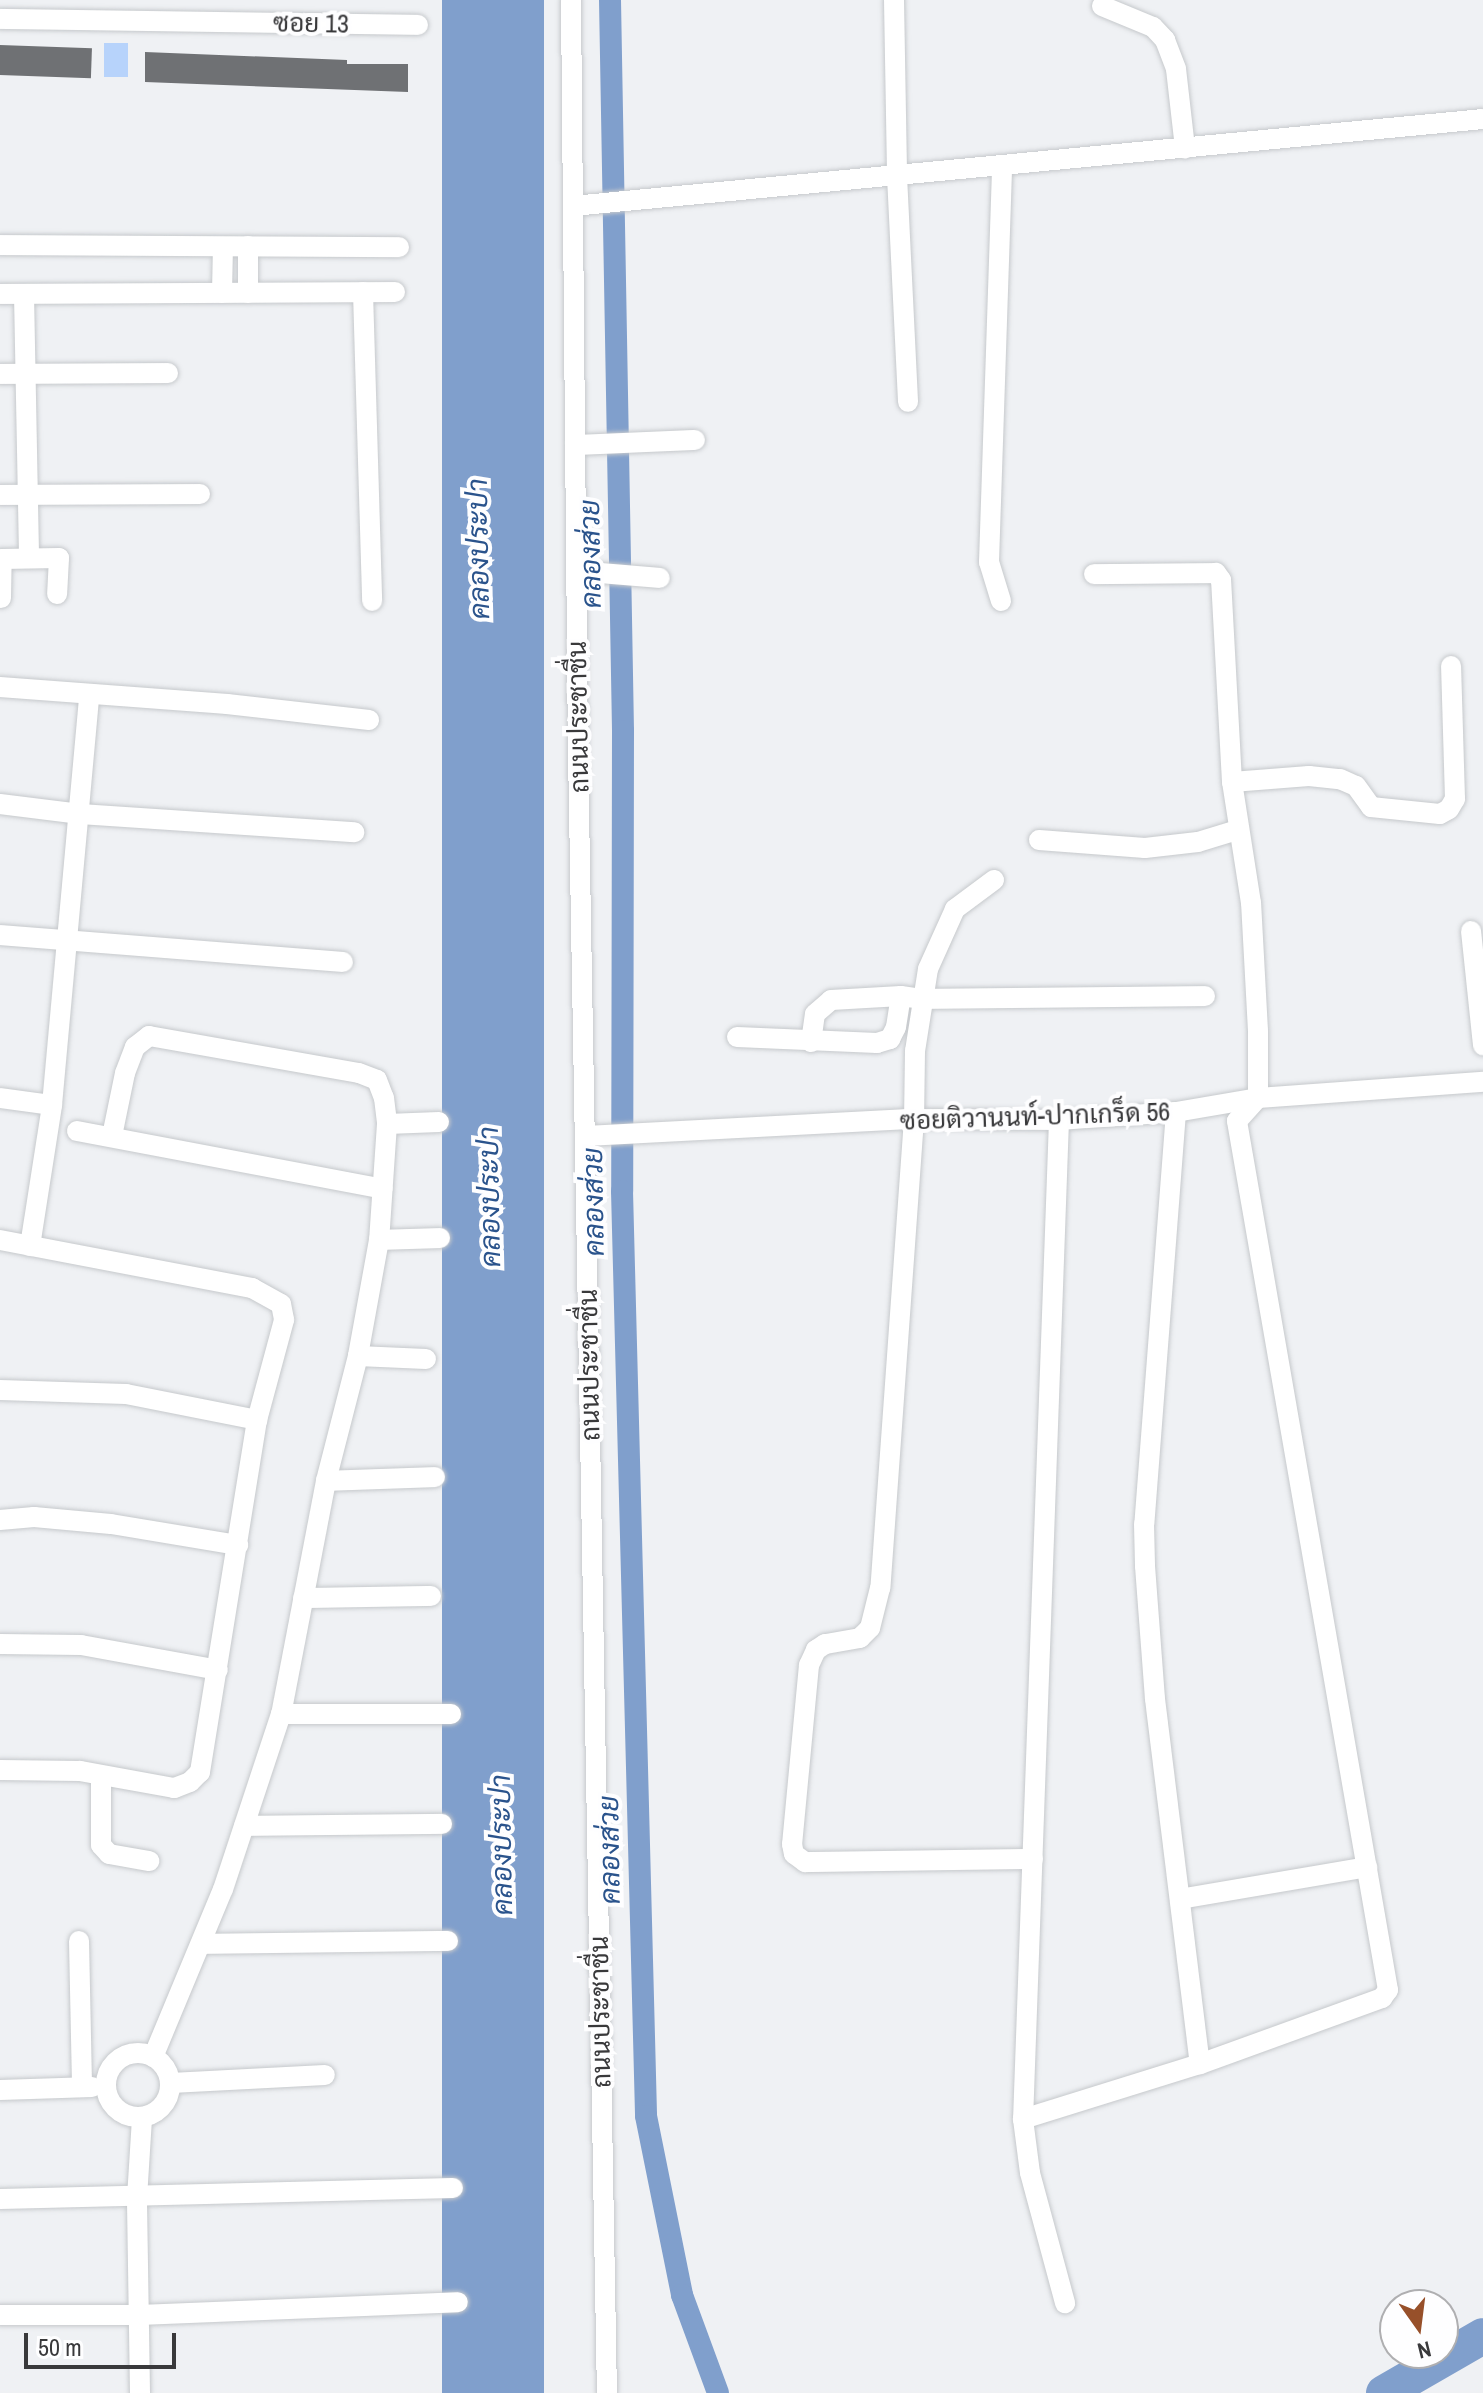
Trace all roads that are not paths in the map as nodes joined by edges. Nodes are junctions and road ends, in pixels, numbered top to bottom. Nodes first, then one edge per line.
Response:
1 (571, 0) edge
2 (894, 0) edge
3 (1102, 6) dead end
4 (108, 10) edge
5 (0, 19) edge
6 (418, 25) dead end
7 (1483, 119) edge
8 (1185, 148) junction
9 (1002, 166) junction
10 (897, 176) junction
11 (573, 206) junction
12 (0, 245) edge
13 (248, 246) junction
14 (223, 247) junction
15 (399, 247) dead end
16 (363, 292) junction
17 (395, 292) dead end
18 (222, 293) junction
19 (248, 293) junction
20 (0, 294) edge
21 (24, 294) junction
22 (168, 373) dead end
23 (0, 374) edge
24 (26, 374) junction
25 (908, 402) dead end
26 (695, 440) dead end
27 (575, 445) junction
28 (200, 494) dead end
29 (0, 495) edge
30 (28, 495) junction
31 (29, 558) junction
32 (577, 571) junction
33 (1094, 574) dead end
34 (660, 578) dead end
35 (57, 594) dead end
36 (1, 598) edge
37 (372, 601) dead end
38 (1001, 601) dead end
39 (1451, 666) dead end
40 (0, 687) edge
41 (89, 695) junction
42 (369, 720) dead end
43 (1232, 782) junction
44 (0, 804) edge
45 (80, 814) junction
46 (1237, 830) junction
47 (354, 832) dead end
48 (1039, 840) dead end
49 (994, 880) dead end
50 (1471, 931) dead end
51 (0, 935) edge
52 (65, 941) junction
53 (343, 962) dead end
54 (901, 996) junction
55 (1205, 996) dead end
56 (923, 999) junction
57 (737, 1037) dead end
58 (811, 1042) junction
59 (1483, 1045) edge
60 (1483, 1082) edge
61 (0, 1098) edge
62 (1258, 1098) junction
63 (52, 1105) junction
64 (1176, 1112) junction
65 (914, 1119) junction
66 (1059, 1120) junction
67 (439, 1122) dead end
68 (387, 1124) junction
69 (77, 1131) dead end
70 (112, 1136) junction
71 (586, 1136) junction
72 (383, 1189) junction
73 (440, 1238) dead end
74 (0, 1240) edge
75 (379, 1240) junction
76 (30, 1246) junction
77 (358, 1356) junction
78 (426, 1359) dead end
79 (0, 1390) edge
80 (257, 1420) junction
81 (435, 1477) dead end
82 (326, 1481) junction
83 (0, 1520) edge
84 (238, 1545) junction
85 (431, 1596) dead end
86 (303, 1598) junction
87 (0, 1644) edge
88 (218, 1670) junction
89 (281, 1714) junction
90 (451, 1714) dead end
91 (0, 1770) edge
92 (101, 1776) junction
93 (442, 1824) dead end
94 (244, 1826) junction
95 (1033, 1859) junction
96 (149, 1861) dead end
97 (1367, 1867) junction
98 (1180, 1899) junction
99 (79, 1941) dead end
100 (448, 1941) dead end
101 (202, 1944) junction
102 (153, 2057) junction
103 (1200, 2064) junction
104 (325, 2075) dead end
105 (171, 2083) junction
106 (106, 2086) junction
107 (82, 2087) junction
108 (0, 2090) edge
109 (142, 2118) junction
110 (1023, 2119) junction
111 (453, 2188) dead end
112 (137, 2198) junction
113 (0, 2199) edge
114 (458, 2302) dead end
115 (1065, 2303) dead end
116 (0, 2315) edge
117 (139, 2315) junction
118 (140, 2393) edge
119 (607, 2393) edge

1 - 11 street, ถนนประชาชื่น
2 - 10 street
3 - 8 street
4 - 5 street, ซอย 13
4 - 6 street, ซอย 13
7 - 8 street
8 - 9 street
9 - 10 street
9 - 38 street
10 - 11 street
10 - 25 street
11 - 27 street, ถนนประชาชื่น
12 - 14 street
13 - 14 street
13 - 15 street
13 - 19 street
14 - 18 street
16 - 17 street
16 - 19 street
16 - 37 street
18 - 19 street
18 - 21 street
20 - 21 street
21 - 24 street
22 - 24 street
23 - 24 street
24 - 30 street
26 - 27 street
27 - 32 street, ถนนประชาชื่น
28 - 30 street
29 - 30 street
30 - 31 street
31 - 35 street
31 - 36 street
32 - 34 street
32 - 71 street, ถนนประชาชื่น
33 - 43 street
39 - 43 street
40 - 41 street
41 - 42 street
41 - 45 street
43 - 46 street
44 - 45 street
45 - 47 street
45 - 52 street
46 - 48 street
46 - 62 street
49 - 56 street
50 - 59 street
51 - 52 street
52 - 53 street
52 - 63 street
54 - 56 street
54 - 58 street
54 - 58 street
55 - 56 street
56 - 65 street
57 - 58 street
60 - 62 street, ซอยติวานนท์-ปากเกร็ด 56
61 - 63 street
62 - 64 street, ซอยติวานนท์-ปากเกร็ด 56
62 - 97 street
63 - 76 street
64 - 66 street, ซอยติวานนท์-ปากเกร็ด 56
64 - 98 street
65 - 66 street, ซอยติวานนท์-ปากเกร็ด 56
65 - 71 street, ซอยติวานนท์-ปากเกร็ด 56
65 - 95 street
66 - 95 street
67 - 68 street
68 - 70 street
68 - 72 street
69 - 70 street
70 - 72 street
71 - 119 street, ถนนประชาชื่น
72 - 75 street
73 - 75 street
74 - 76 street
75 - 77 street
76 - 80 street
77 - 78 street
77 - 82 street
79 - 80 street
80 - 84 street
81 - 82 street
82 - 86 street
83 - 84 street
84 - 88 street
85 - 86 street
86 - 89 street
87 - 88 street
88 - 92 street
89 - 90 street
89 - 94 street
91 - 92 street
92 - 96 street
93 - 94 street
94 - 101 street
95 - 110 street
97 - 98 street
97 - 103 street
98 - 103 street
99 - 107 street
100 - 101 street
101 - 102 street
102 - 105 street
102 - 106 street
103 - 110 street
104 - 105 street
105 - 109 street
106 - 107 street
106 - 109 street
107 - 108 street
109 - 112 street
110 - 115 street
111 - 112 street
112 - 113 street
112 - 117 street
114 - 117 street
116 - 117 street
117 - 118 street

